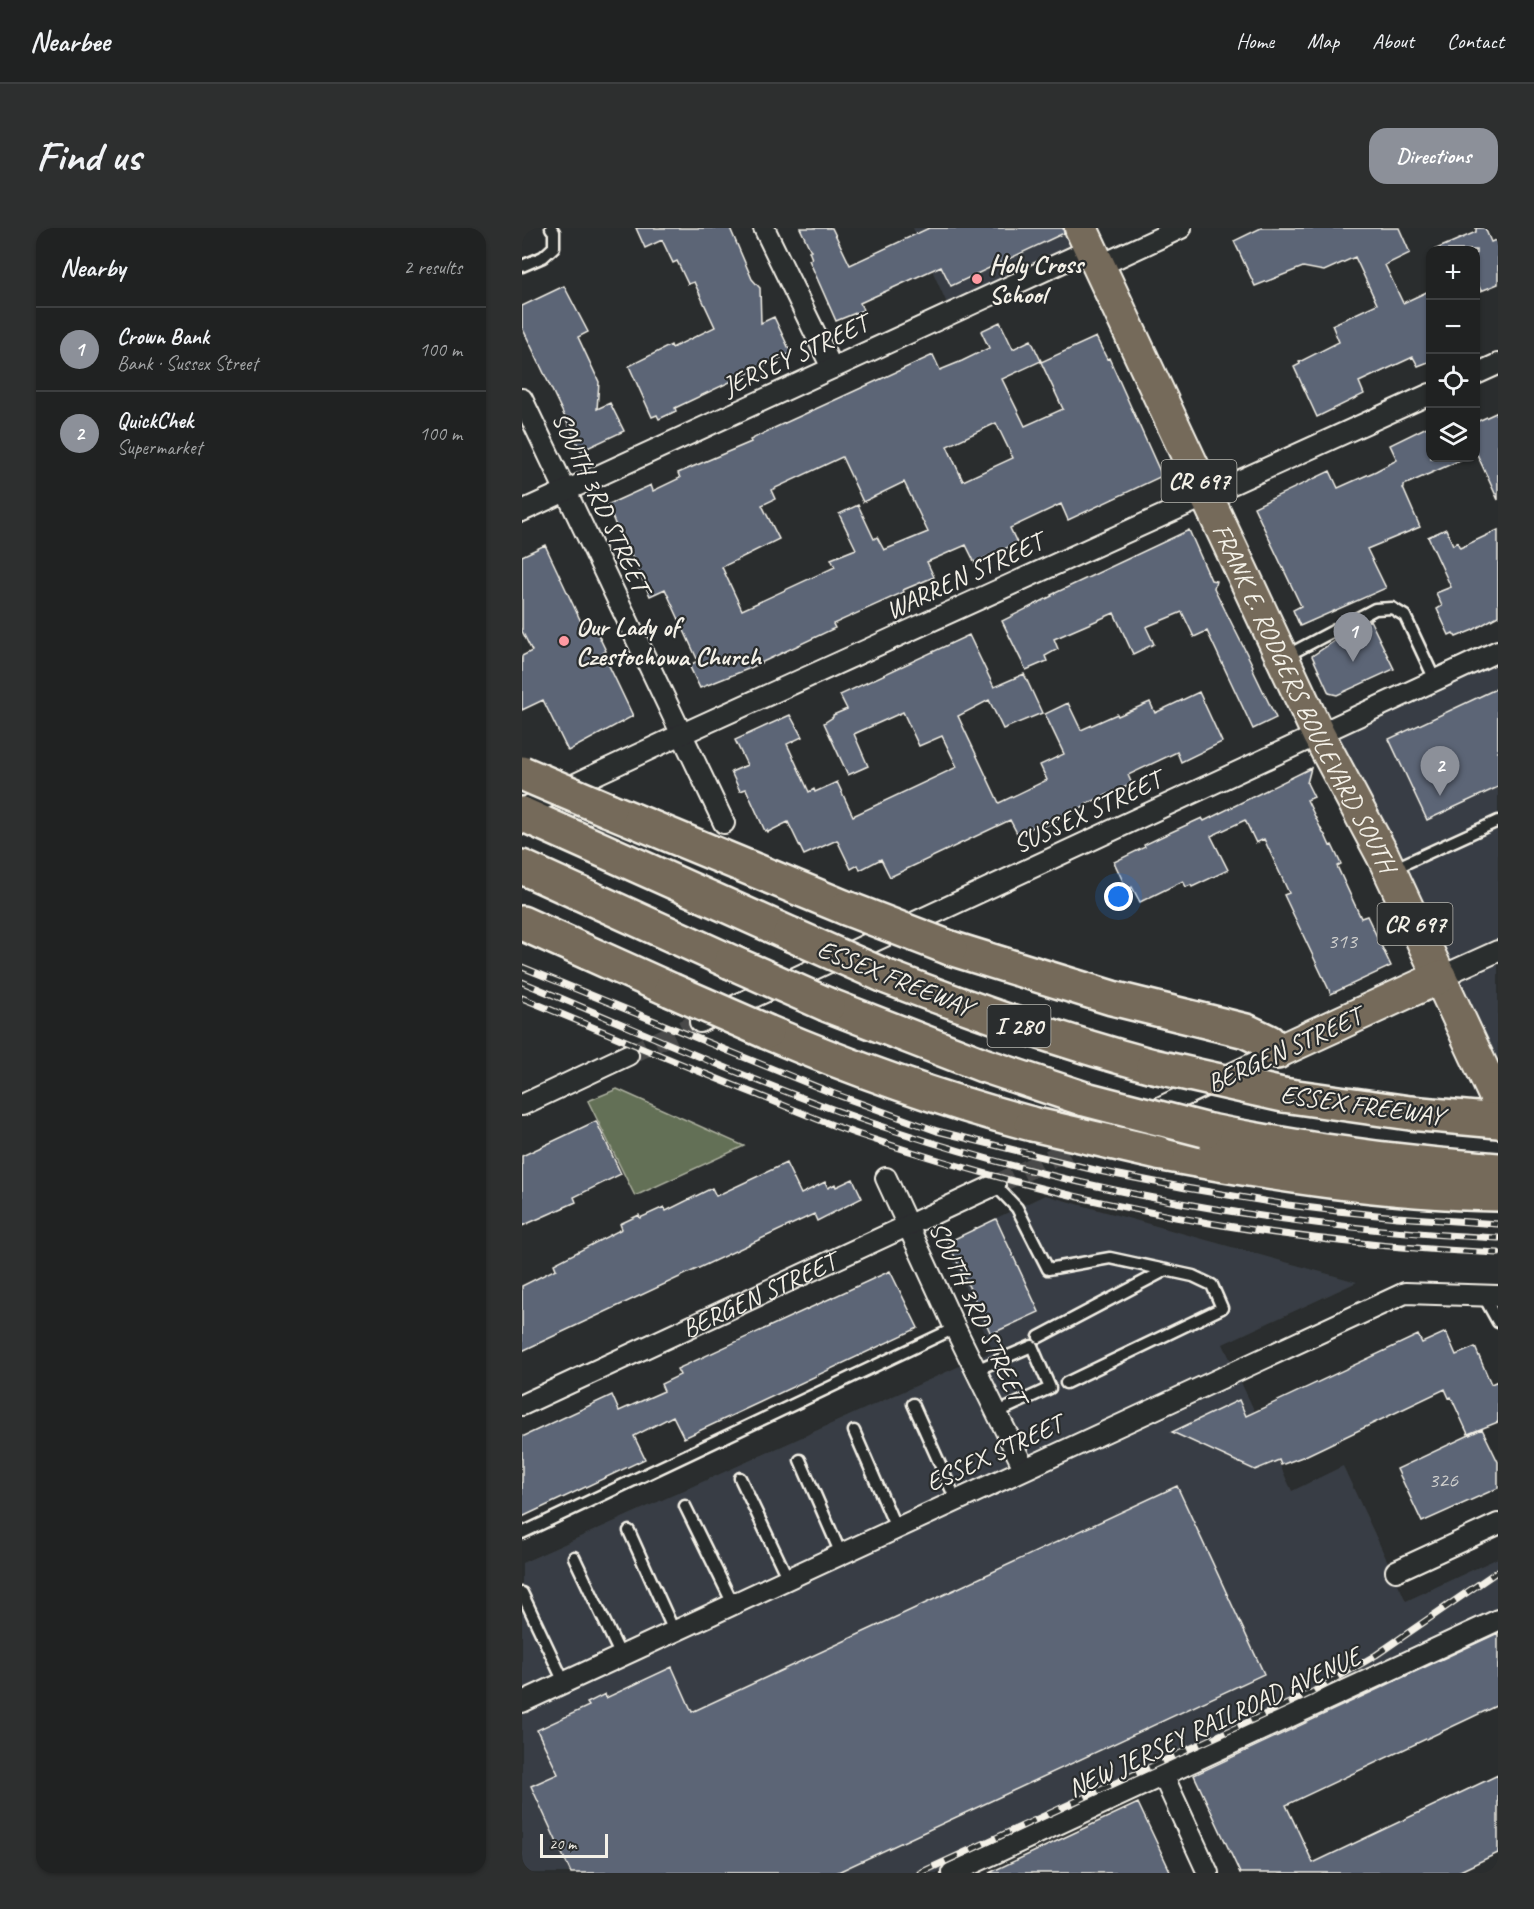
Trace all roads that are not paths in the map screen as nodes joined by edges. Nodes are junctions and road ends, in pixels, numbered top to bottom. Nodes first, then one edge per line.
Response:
1 (764, 228) edge
2 (1181, 228) edge
3 (552, 230) edge
4 (1091, 248) edge
5 (522, 266) edge
6 (1498, 364) edge
7 (832, 368) junction
8 (1480, 372) edge
9 (1426, 396) edge
10 (522, 399) edge
11 (566, 491) junction
12 (1206, 495) junction
13 (522, 511) edge
14 (1498, 651) edge
15 (1282, 658) junction
16 (1435, 680) junction
17 (682, 734) junction
18 (1318, 734) junction
19 (522, 773) edge
20 (522, 812) edge
21 (1498, 820) edge
22 (724, 823) dead end
23 (522, 867) edge
24 (1390, 871) junction
25 (522, 923) edge
26 (1498, 951) edge
27 (1440, 977) junction
28 (700, 1022) tunnel mouth
29 (1277, 1052) junction
30 (628, 1055) tunnel mouth
31 (1498, 1102) edge
32 (522, 1105) edge
33 (1498, 1121) edge
34 (1071, 1149) tunnel mouth
35 (886, 1178) dead end
36 (1490, 1182) edge
37 (995, 1185) joint
38 (907, 1226) junction
39 (1166, 1270) junction
40 (1491, 1296) edge
41 (1498, 1322) edge
42 (955, 1328) junction
43 (1039, 1337) dead end
44 (976, 1370) junction
45 (1066, 1383) dead end
46 (913, 1404) dead end
47 (522, 1405) edge
48 (996, 1413) junction
49 (854, 1431) dead end
50 (800, 1460) dead end
51 (1024, 1468) junction
52 (740, 1478) dead end
53 (956, 1500) junction
54 (685, 1506) dead end
55 (1498, 1524) edge
56 (896, 1528) junction
57 (629, 1531) dead end
58 (522, 1533) edge
59 (841, 1554) junction
60 (574, 1557) dead end
61 (1396, 1571) dead end
62 (788, 1579) junction
63 (522, 1593) edge
64 (733, 1604) junction
65 (1498, 1620) edge
66 (674, 1631) junction
67 (621, 1656) junction
68 (564, 1682) junction
69 (522, 1702) edge
70 (1163, 1775) junction
71 (952, 1873) edge
72 (1208, 1873) edge

1 - 7 street
2 - 4 street, JERSEY STREET
3 - 5 lane
4 - 7 street, JERSEY STREET
4 - 12 main road, FRANK E. RODGERS BOULEVARD SOUTH / CR 697
6 - 8 street
7 - 11 street, JERSEY STREET
9 - 12 street, WARREN STREET
10 - 11 street, SOUTH 3RD STREET
11 - 13 street, JERSEY STREET
11 - 17 street, SOUTH 3RD STREET
12 - 15 main road, FRANK E. RODGERS BOULEVARD SOUTH / CR 697
12 - 17 street, WARREN STREET
14 - 16 street, SUSSEX STREET
15 - 16 lane
15 - 18 main road, FRANK E. RODGERS BOULEVARD SOUTH / CR 697
16 - 18 street, SUSSEX STREET
17 - 20 street, WARREN STREET
17 - 22 street, SOUTH 3RD STREET
18 - 24 main road, FRANK E. RODGERS BOULEVARD SOUTH / CR 697
18 - 28 street, SUSSEX STREET
19 - 29 highway, bridge
20 - 33 highway, ESSEX FREEWAY / I 280, bridge
21 - 24 lane
23 - 36 highway, ESSEX FREEWAY / I 280, bridge
24 - 27 main road, FRANK E. RODGERS BOULEVARD SOUTH / CR 697
25 - 36 highway, bridge
26 - 27 street, BERGEN STREET
27 - 29 main road, BERGEN STREET
27 - 31 main road, FRANK E. RODGERS BOULEVARD SOUTH / CR 697
29 - 34 street, BERGEN STREET
30 - 32 street
35 - 38 street, SOUTH 3RD STREET
37 - 38 street, BERGEN STREET
37 - 39 lane
38 - 42 street, SOUTH 3RD STREET
38 - 47 street, BERGEN STREET
39 - 43 lane
39 - 45 lane
40 - 41 lane
40 - 51 street, ESSEX STREET
42 - 44 street, SOUTH 3RD STREET
42 - 58 lane
44 - 48 street, SOUTH 3RD STREET
44 - 48 lane
46 - 53 lane
48 - 51 street, SOUTH 3RD STREET
49 - 56 lane
50 - 59 lane
51 - 53 street, ESSEX STREET
52 - 62 lane
53 - 56 street, ESSEX STREET
54 - 64 lane
55 - 61 street
56 - 59 street, ESSEX STREET
57 - 66 lane
59 - 62 street, ESSEX STREET
60 - 67 lane
62 - 64 street, ESSEX STREET
63 - 68 lane
64 - 66 street, ESSEX STREET
65 - 70 street, NEW JERSEY RAILROAD AVENUE
66 - 67 street, ESSEX STREET
67 - 68 street, ESSEX STREET
68 - 69 street, ESSEX STREET
70 - 71 street, NEW JERSEY RAILROAD AVENUE
70 - 72 street

